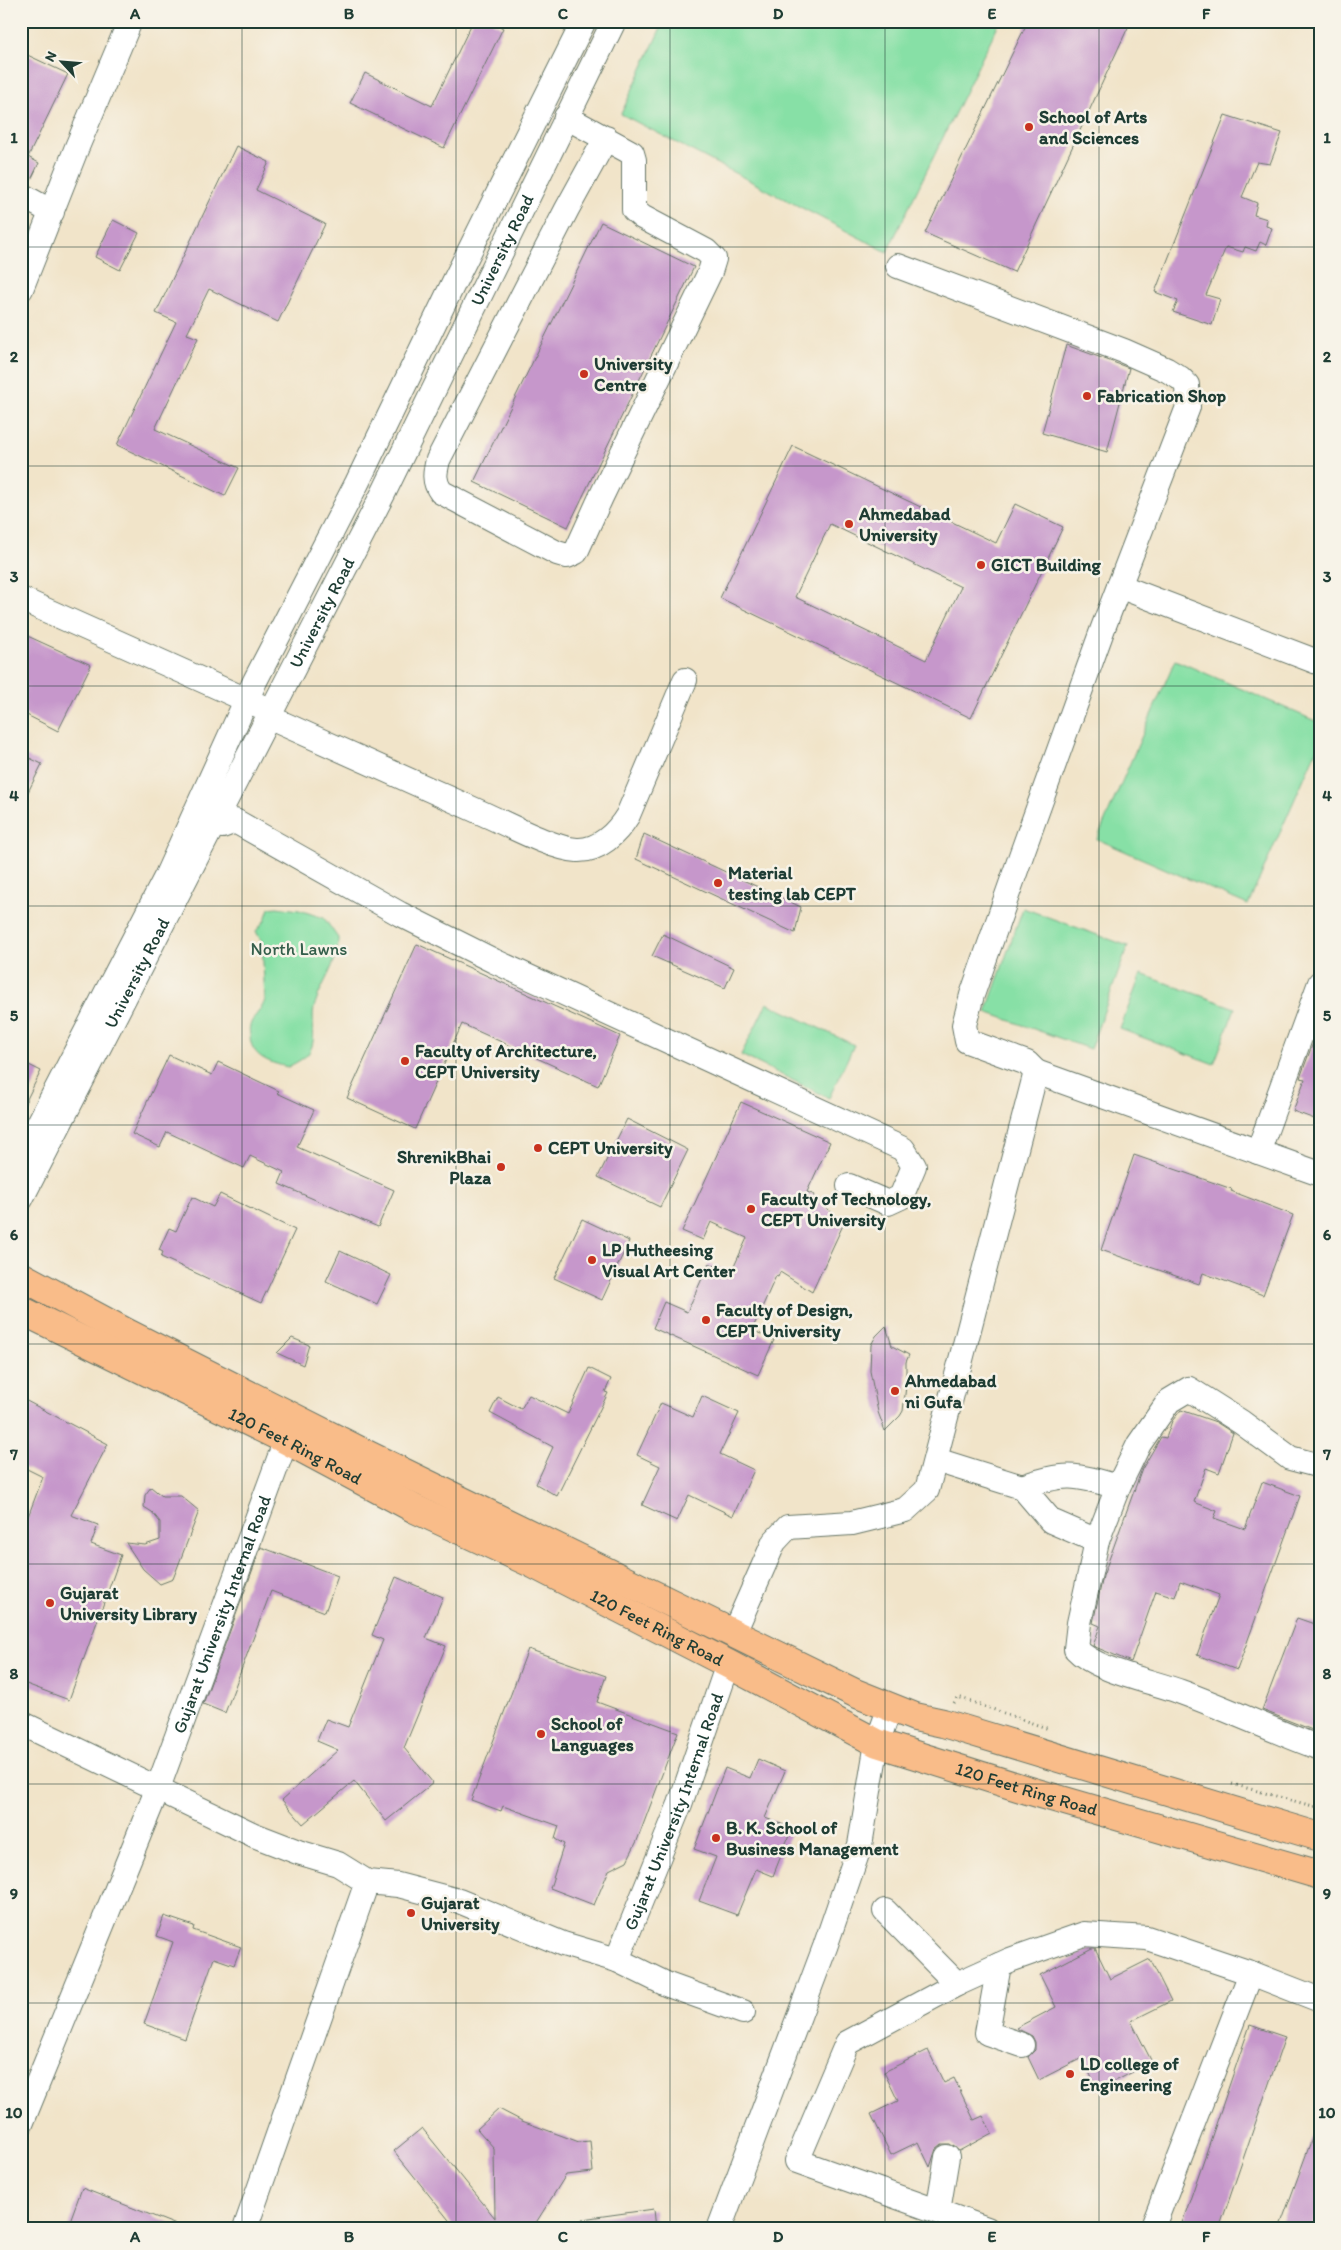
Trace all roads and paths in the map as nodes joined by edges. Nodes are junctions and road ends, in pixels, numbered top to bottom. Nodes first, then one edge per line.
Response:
1 (130, 21) edge
2 (584, 21) edge
3 (614, 21) edge
4 (566, 117) junction
5 (606, 138) junction
6 (21, 195) edge
7 (52, 212) junction
8 (898, 266) dead end
9 (21, 288) edge
10 (1119, 586) junction
11 (21, 599) edge
12 (1320, 663) edge
13 (685, 680) dead end
14 (246, 700) junction
15 (270, 714) junction
16 (214, 823) junction
17 (1320, 983) edge
18 (1036, 1072) junction
19 (1258, 1152) junction
20 (21, 1158) edge
21 (1320, 1174) edge
22 (849, 1186) dead end
23 (21, 1199) edge
24 (21, 1276) edge
25 (21, 1310) edge
26 (286, 1440) junction
27 (936, 1460) junction
28 (1320, 1466) edge
29 (1022, 1487) junction
30 (1118, 1487) junction
31 (1097, 1541) junction
32 (733, 1635) junction
33 (728, 1664) junction
34 (890, 1707) junction
35 (21, 1723) edge
36 (877, 1744) junction
37 (1320, 1748) edge
38 (158, 1788) junction
39 (1320, 1838) edge
40 (1320, 1875) edge
41 (367, 1882) junction
42 (885, 1910) dead end
43 (617, 1960) junction
44 (999, 1965) junction
45 (1251, 1973) junction
46 (957, 1984) junction
47 (1320, 2000) edge
48 (742, 2012) dead end
49 (1022, 2046) dead end
50 (21, 2124) edge
51 (948, 2157) dead end
52 (938, 2212) junction
53 (245, 2229) edge
54 (718, 2229) edge
55 (987, 2229) edge
56 (1152, 2229) edge

1 - 7 street
2 - 14 street, University Road
3 - 4 street, University Road
4 - 5 street
4 - 15 street, University Road
5 - 5 street
6 - 7 street
7 - 9 street
8 - 10 street
10 - 12 street
10 - 18 street
11 - 14 street
13 - 15 street
14 - 15 street
14 - 20 street, University Road
15 - 16 street, University Road
16 - 22 street
16 - 23 street, University Road
17 - 19 street
18 - 19 street
18 - 27 street
19 - 21 street
24 - 32 main road, 120 Feet Ring Road
25 - 26 main road, 120 Feet Ring Road
26 - 33 main road, 120 Feet Ring Road
26 - 38 street, Gujarat University Internal Road
27 - 29 street
27 - 32 street
28 - 30 street
29 - 30 street
29 - 31 street
30 - 31 street
31 - 37 street
32 - 34 main road, 120 Feet Ring Road
33 - 36 main road, 120 Feet Ring Road
33 - 43 street, Gujarat University Internal Road
34 - 36 street
34 - 39 main road, 120 Feet Ring Road
35 - 38 street
36 - 40 main road, 120 Feet Ring Road
36 - 54 street
38 - 41 street
38 - 50 street, Gujarat University Internal Road
41 - 43 street
41 - 53 street
42 - 46 street
43 - 48 street
44 - 45 street
44 - 46 street
44 - 49 street
45 - 47 street
45 - 56 street
46 - 52 street
51 - 52 street
52 - 55 street

